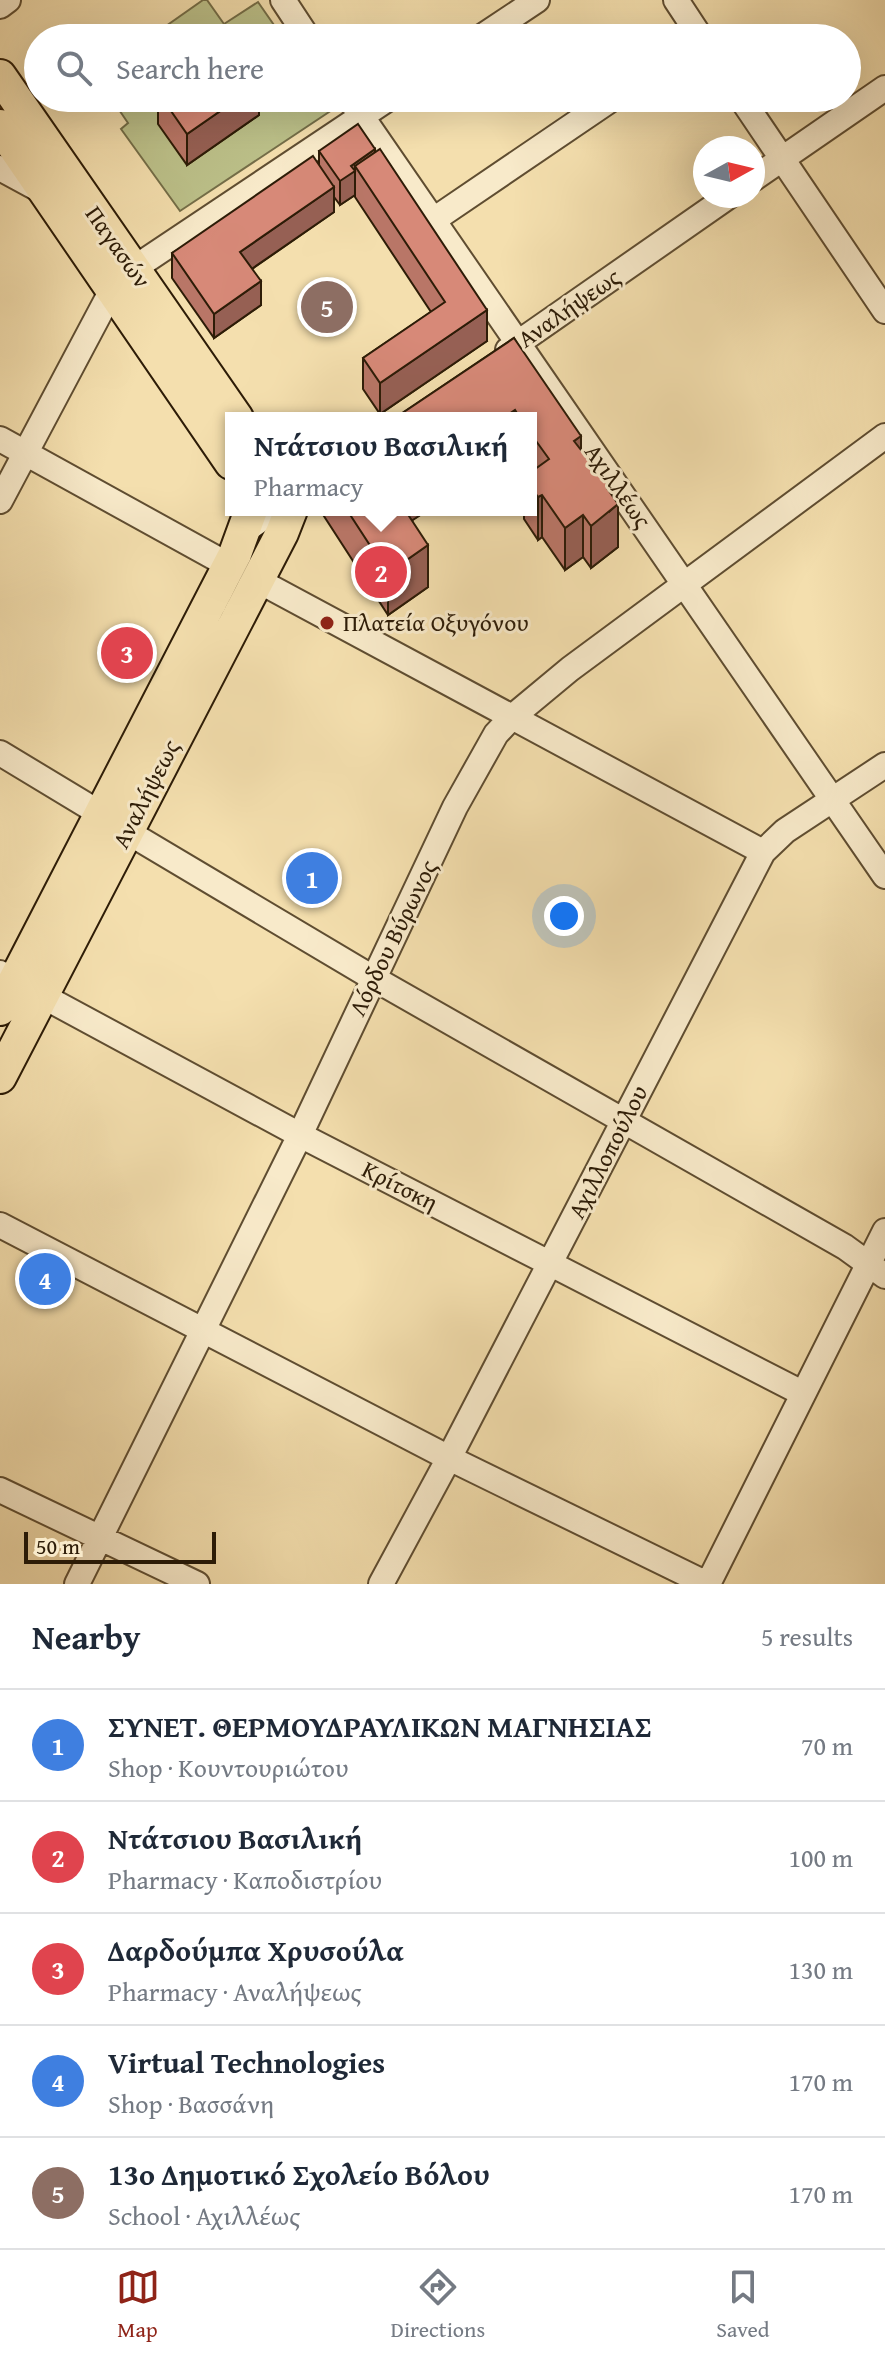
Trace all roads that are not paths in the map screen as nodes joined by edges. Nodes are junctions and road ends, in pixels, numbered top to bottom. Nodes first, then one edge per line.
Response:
1 (8, 0) edge
2 (283, 0) edge
3 (537, 0) edge
4 (676, 0) edge
5 (0, 6) edge
6 (299, 24) edge
7 (501, 24) edge
8 (692, 24) edge
9 (0, 76) edge
10 (885, 88) edge
11 (861, 105) edge
12 (348, 112) edge
13 (358, 112) edge
14 (592, 112) edge
15 (750, 112) edge
16 (850, 112) edge
17 (0, 126) edge
18 (782, 159) junction
19 (0, 168) edge
20 (765, 171) edge
21 (46, 193) junction
22 (712, 208) edge
23 (432, 221) junction
24 (123, 279) junction
25 (885, 311) edge
26 (518, 343) junction
27 (494, 360) edge
28 (232, 412) edge
29 (885, 436) edge
30 (0, 439) edge
31 (25, 453) junction
32 (225, 453) edge
33 (0, 501) edge
34 (286, 516) edge
35 (248, 520) edge
36 (243, 573) junction
37 (685, 583) junction
38 (511, 718) junction
39 (0, 753) edge
40 (885, 765) edge
41 (834, 799) junction
42 (114, 822) junction
43 (763, 852) junction
44 (885, 876) edge
45 (373, 978) junction
46 (19, 983) edge
47 (0, 1009) edge
48 (0, 1077) edge
49 (624, 1119) junction
50 (300, 1135) junction
51 (0, 1225) edge
52 (885, 1231) edge
53 (550, 1263) junction
54 (876, 1269) edge
55 (205, 1332) junction
56 (802, 1393) junction
57 (449, 1458) junction
58 (0, 1490) edge
59 (100, 1538) junction
60 (77, 1584) edge
61 (197, 1584) edge
62 (381, 1584) edge
63 (708, 1584) edge

1 - 5 street
2 - 6 street
3 - 7 street
4 - 8 street
9 - 24 main road, Παγασών
10 - 11 street
12 - 24 street
13 - 23 street, Αχιλλέως
14 - 23 street
15 - 18 street
16 - 18 street
17 - 21 main road, Παγασών
18 - 20 street
18 - 25 street
19 - 21 street
21 - 24 main road, Παγασών
22 - 26 street, Αναλήψεως
23 - 26 street, Αχιλλέως
24 - 28 main road, Παγασών
24 - 31 street
24 - 32 main road, Παγασών
26 - 27 street, Αναλήψεως
26 - 37 street, Αχιλλέως
29 - 37 street, Λόρδου Βύρωνος
30 - 31 street
31 - 33 street
31 - 36 street
34 - 36 main road, Αναλήψεως
35 - 36 main road, Αναλήψεως
36 - 38 street
36 - 42 main road, Αναλήψεως
37 - 38 street, Λόρδου Βύρωνος
37 - 41 street, Αχιλλέως
38 - 43 street
38 - 45 street, Λόρδου Βύρωνος
39 - 42 street
40 - 41 street, Αχιλλοπούλου
41 - 43 street, Αχιλλοπούλου
41 - 44 street, Αχιλλέως
42 - 45 street
42 - 46 main road, Αναλήψεως
43 - 49 street, Αχιλλοπούλου
45 - 49 street
45 - 50 street, Λόρδου Βύρωνος
46 - 47 main road, Αναλήψεως
46 - 48 main road, Αναλήψεως
46 - 50 street, Κρίτσκη
49 - 53 street, Αχιλλοπούλου
49 - 54 street
50 - 53 street, Κρίτσκη
50 - 55 street, Λόρδου Βύρωνος
51 - 55 street
52 - 54 street
53 - 56 street, Κρίτσκη
53 - 57 street, Αχιλλοπούλου
54 - 56 street
55 - 57 street
55 - 59 street, Λόρδου Βύρωνος
56 - 63 street
57 - 62 street, Αχιλλοπούλου
57 - 63 street
58 - 59 street
59 - 60 street, Λόρδου Βύρωνος
59 - 61 street

